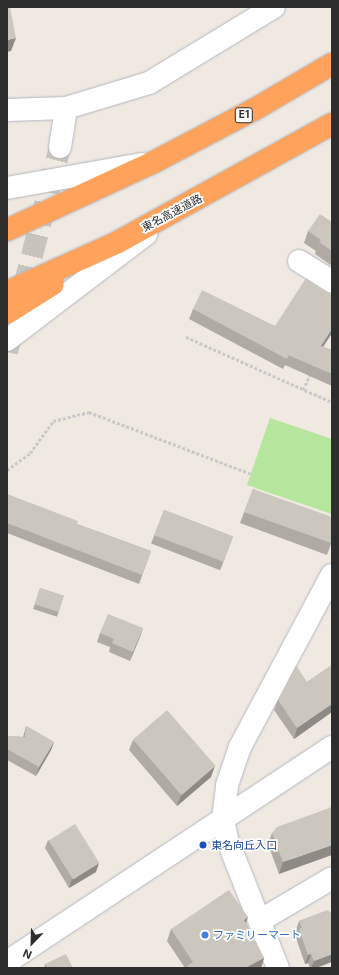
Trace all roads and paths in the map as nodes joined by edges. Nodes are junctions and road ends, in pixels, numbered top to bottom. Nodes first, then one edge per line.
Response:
1 (274, 7) edge
2 (332, 64) edge
3 (66, 108) junction
4 (7, 110) edge
5 (332, 124) edge
6 (60, 147) tunnel mouth
7 (154, 162) junction
8 (7, 188) edge
9 (179, 209) junction
10 (10, 228) edge
11 (118, 242) junction
12 (299, 261) dead end
13 (332, 282) edge
14 (7, 292) edge
15 (7, 313) edge
16 (186, 337) dead end
17 (7, 340) edge
18 (311, 371) edge
19 (303, 390) junction
20 (332, 402) edge
21 (7, 470) edge
22 (251, 474) dead end
23 (332, 575) edge
24 (332, 747) edge
25 (223, 819) junction
26 (332, 878) edge
27 (261, 920) junction
28 (7, 962) edge
29 (278, 968) edge

1 - 3 street
2 - 7 highway, E1
3 - 4 street
3 - 6 street
5 - 9 highway, 東名高速道路
7 - 8 street
7 - 10 highway
9 - 11 highway, 東名高速道路
9 - 17 street
11 - 14 highway, 東名高速道路
11 - 15 highway
12 - 13 street
16 - 19 path
18 - 19 path
19 - 20 path
21 - 22 path
23 - 25 street
24 - 25 street
25 - 27 street
25 - 28 street
26 - 27 street
27 - 29 street

